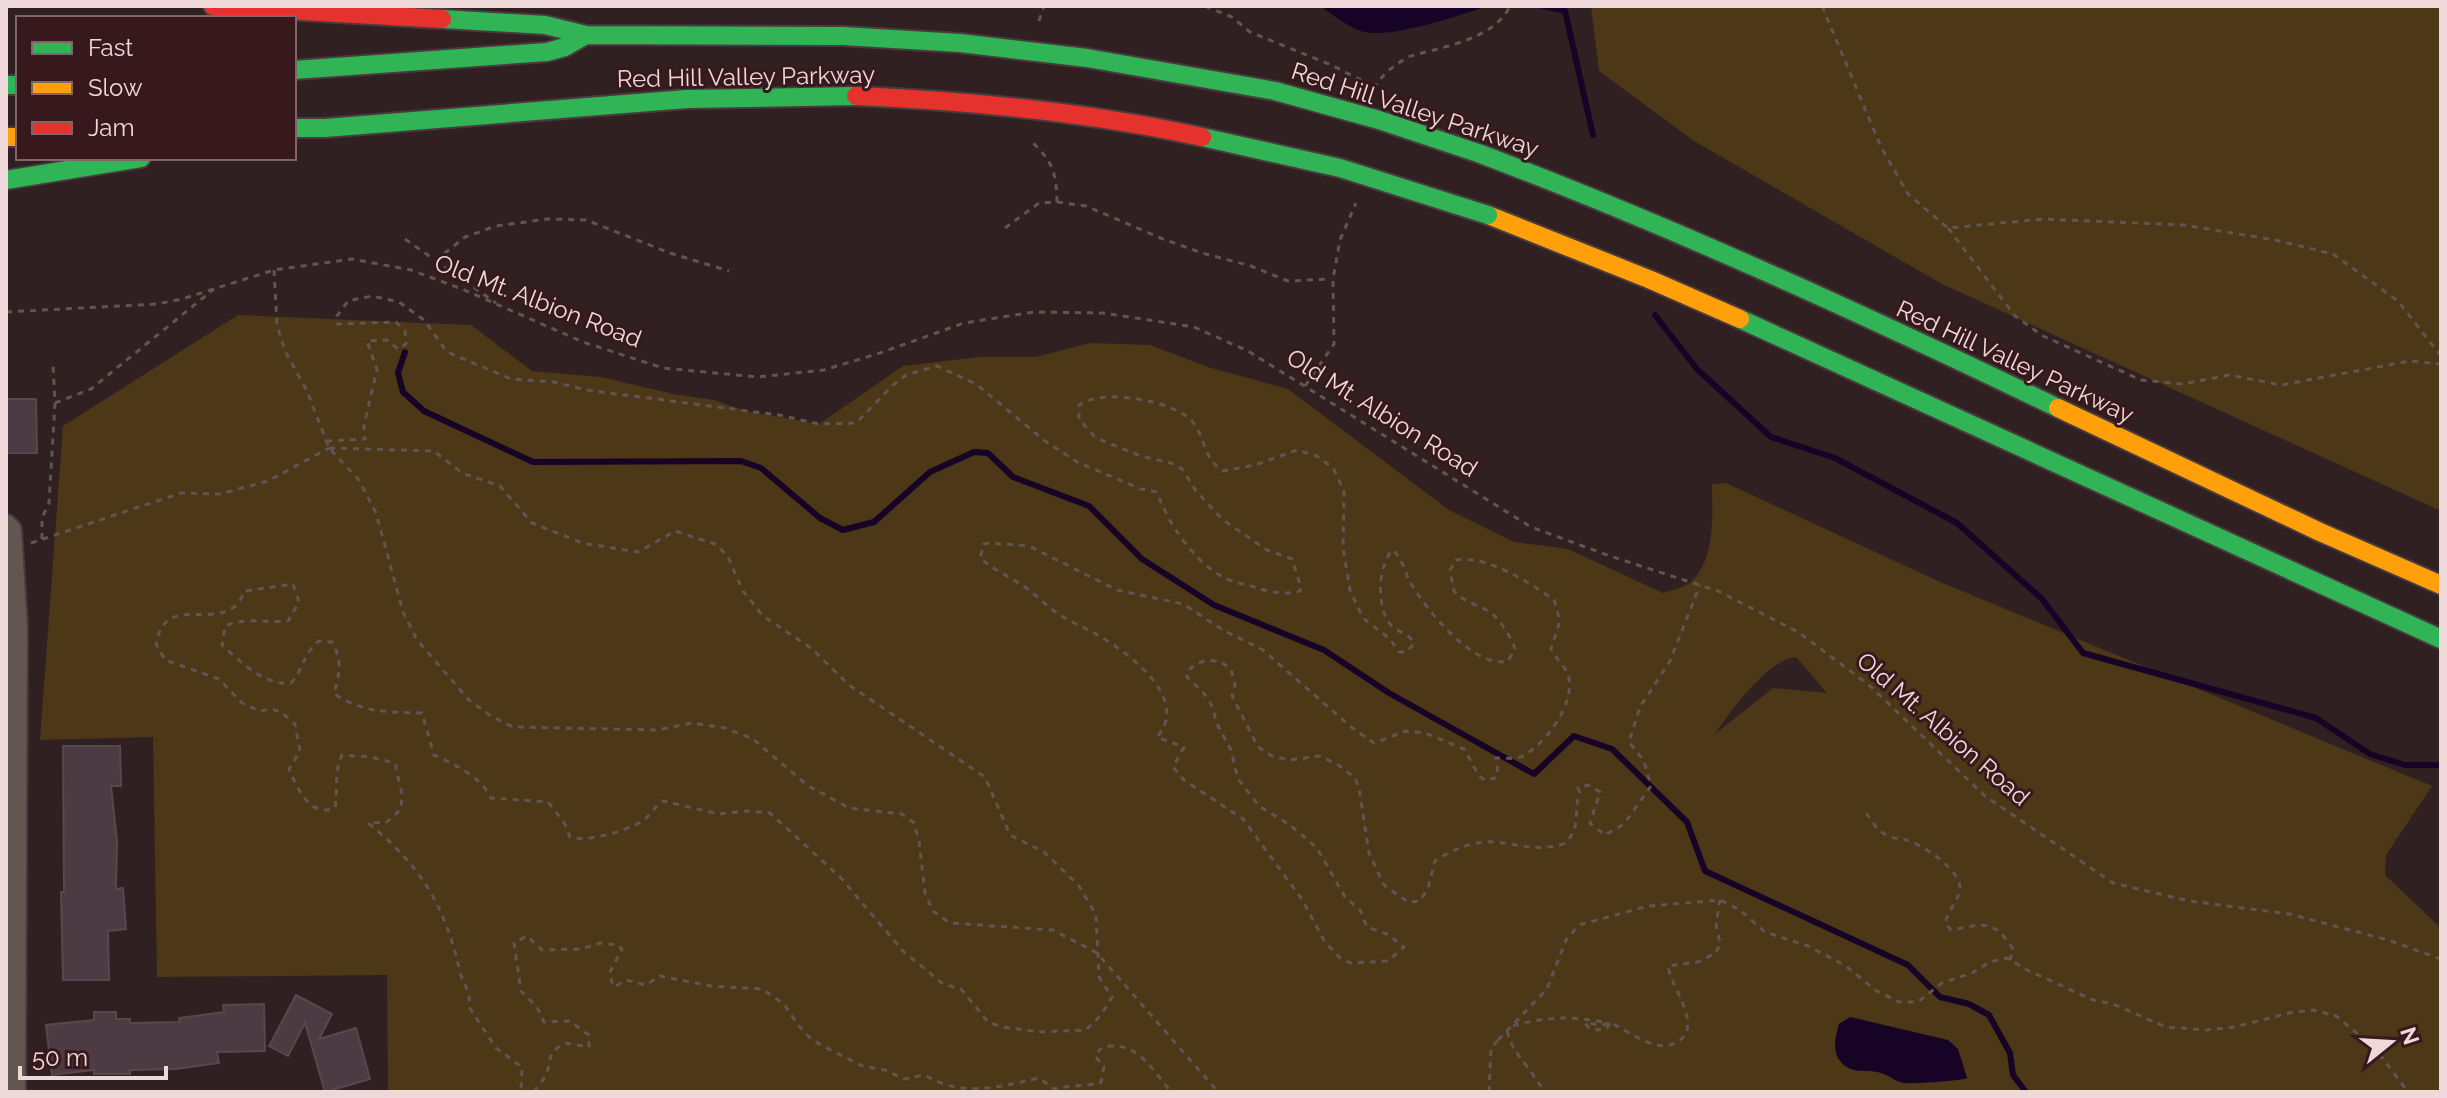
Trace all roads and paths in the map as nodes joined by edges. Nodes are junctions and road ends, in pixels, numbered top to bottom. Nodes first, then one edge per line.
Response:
1 (213, 6) edge
2 (1205, 6) edge
3 (1822, 6) edge
4 (586, 35) junction
5 (296, 70) edge
6 (1374, 87) dead end
7 (296, 131) edge
8 (129, 160) edge
9 (6, 180) edge
10 (1057, 202) dead end
11 (1948, 228) junction
12 (405, 239) dead end
13 (435, 261) junction
14 (274, 270) junction
15 (729, 271) dead end
16 (1333, 279) dead end
17 (217, 287) junction
18 (502, 307) junction
19 (6, 312) edge
20 (2441, 356) edge
21 (53, 364) dead end
22 (2441, 364) edge
23 (55, 403) junction
24 (326, 441) junction
25 (329, 448) junction
26 (6, 526) edge
27 (43, 540) junction
28 (11, 550) junction
29 (1700, 585) junction
30 (2441, 585) edge
31 (2441, 639) edge
32 (1866, 813) dead end
33 (1720, 900) junction
34 (1097, 953) junction
35 (2441, 959) edge
36 (2010, 960) junction
37 (1610, 1023) junction
38 (1511, 1026) junction
39 (1507, 1031) junction
40 (1498, 1040) junction
41 (14, 1092) edge
42 (521, 1092) edge
43 (534, 1092) edge
44 (1171, 1092) edge
45 (1218, 1092) edge
46 (1489, 1092) edge
47 (1546, 1092) edge
48 (2408, 1092) edge

1 - 4 highway
2 - 6 path
3 - 11 path
4 - 5 highway, Red Hill Valley Parkway
4 - 30 highway, Red Hill Valley Parkway, bridge
7 - 31 highway, Red Hill Valley Parkway, bridge
8 - 9 highway
10 - 16 path
11 - 20 path
11 - 22 path
12 - 13 path
13 - 15 path
13 - 18 path
14 - 17 path, Old Mt. Albion Road
14 - 18 path, Old Mt. Albion Road
14 - 24 path
17 - 19 path, Old Mt. Albion Road
17 - 23 path
18 - 29 path, Old Mt. Albion Road
21 - 23 path
23 - 27 path
24 - 25 path
24 - 29 path
25 - 27 path
25 - 34 path
25 - 34 path
26 - 28 street
27 - 28 path
28 - 41 street
29 - 35 path, Old Mt. Albion Road
32 - 36 path
33 - 36 path
33 - 37 path
33 - 38 path
34 - 42 path
34 - 45 path
36 - 48 path
37 - 37 path
37 - 38 path
38 - 39 path
38 - 40 path
39 - 40 path
39 - 47 path
40 - 46 path
43 - 44 path

